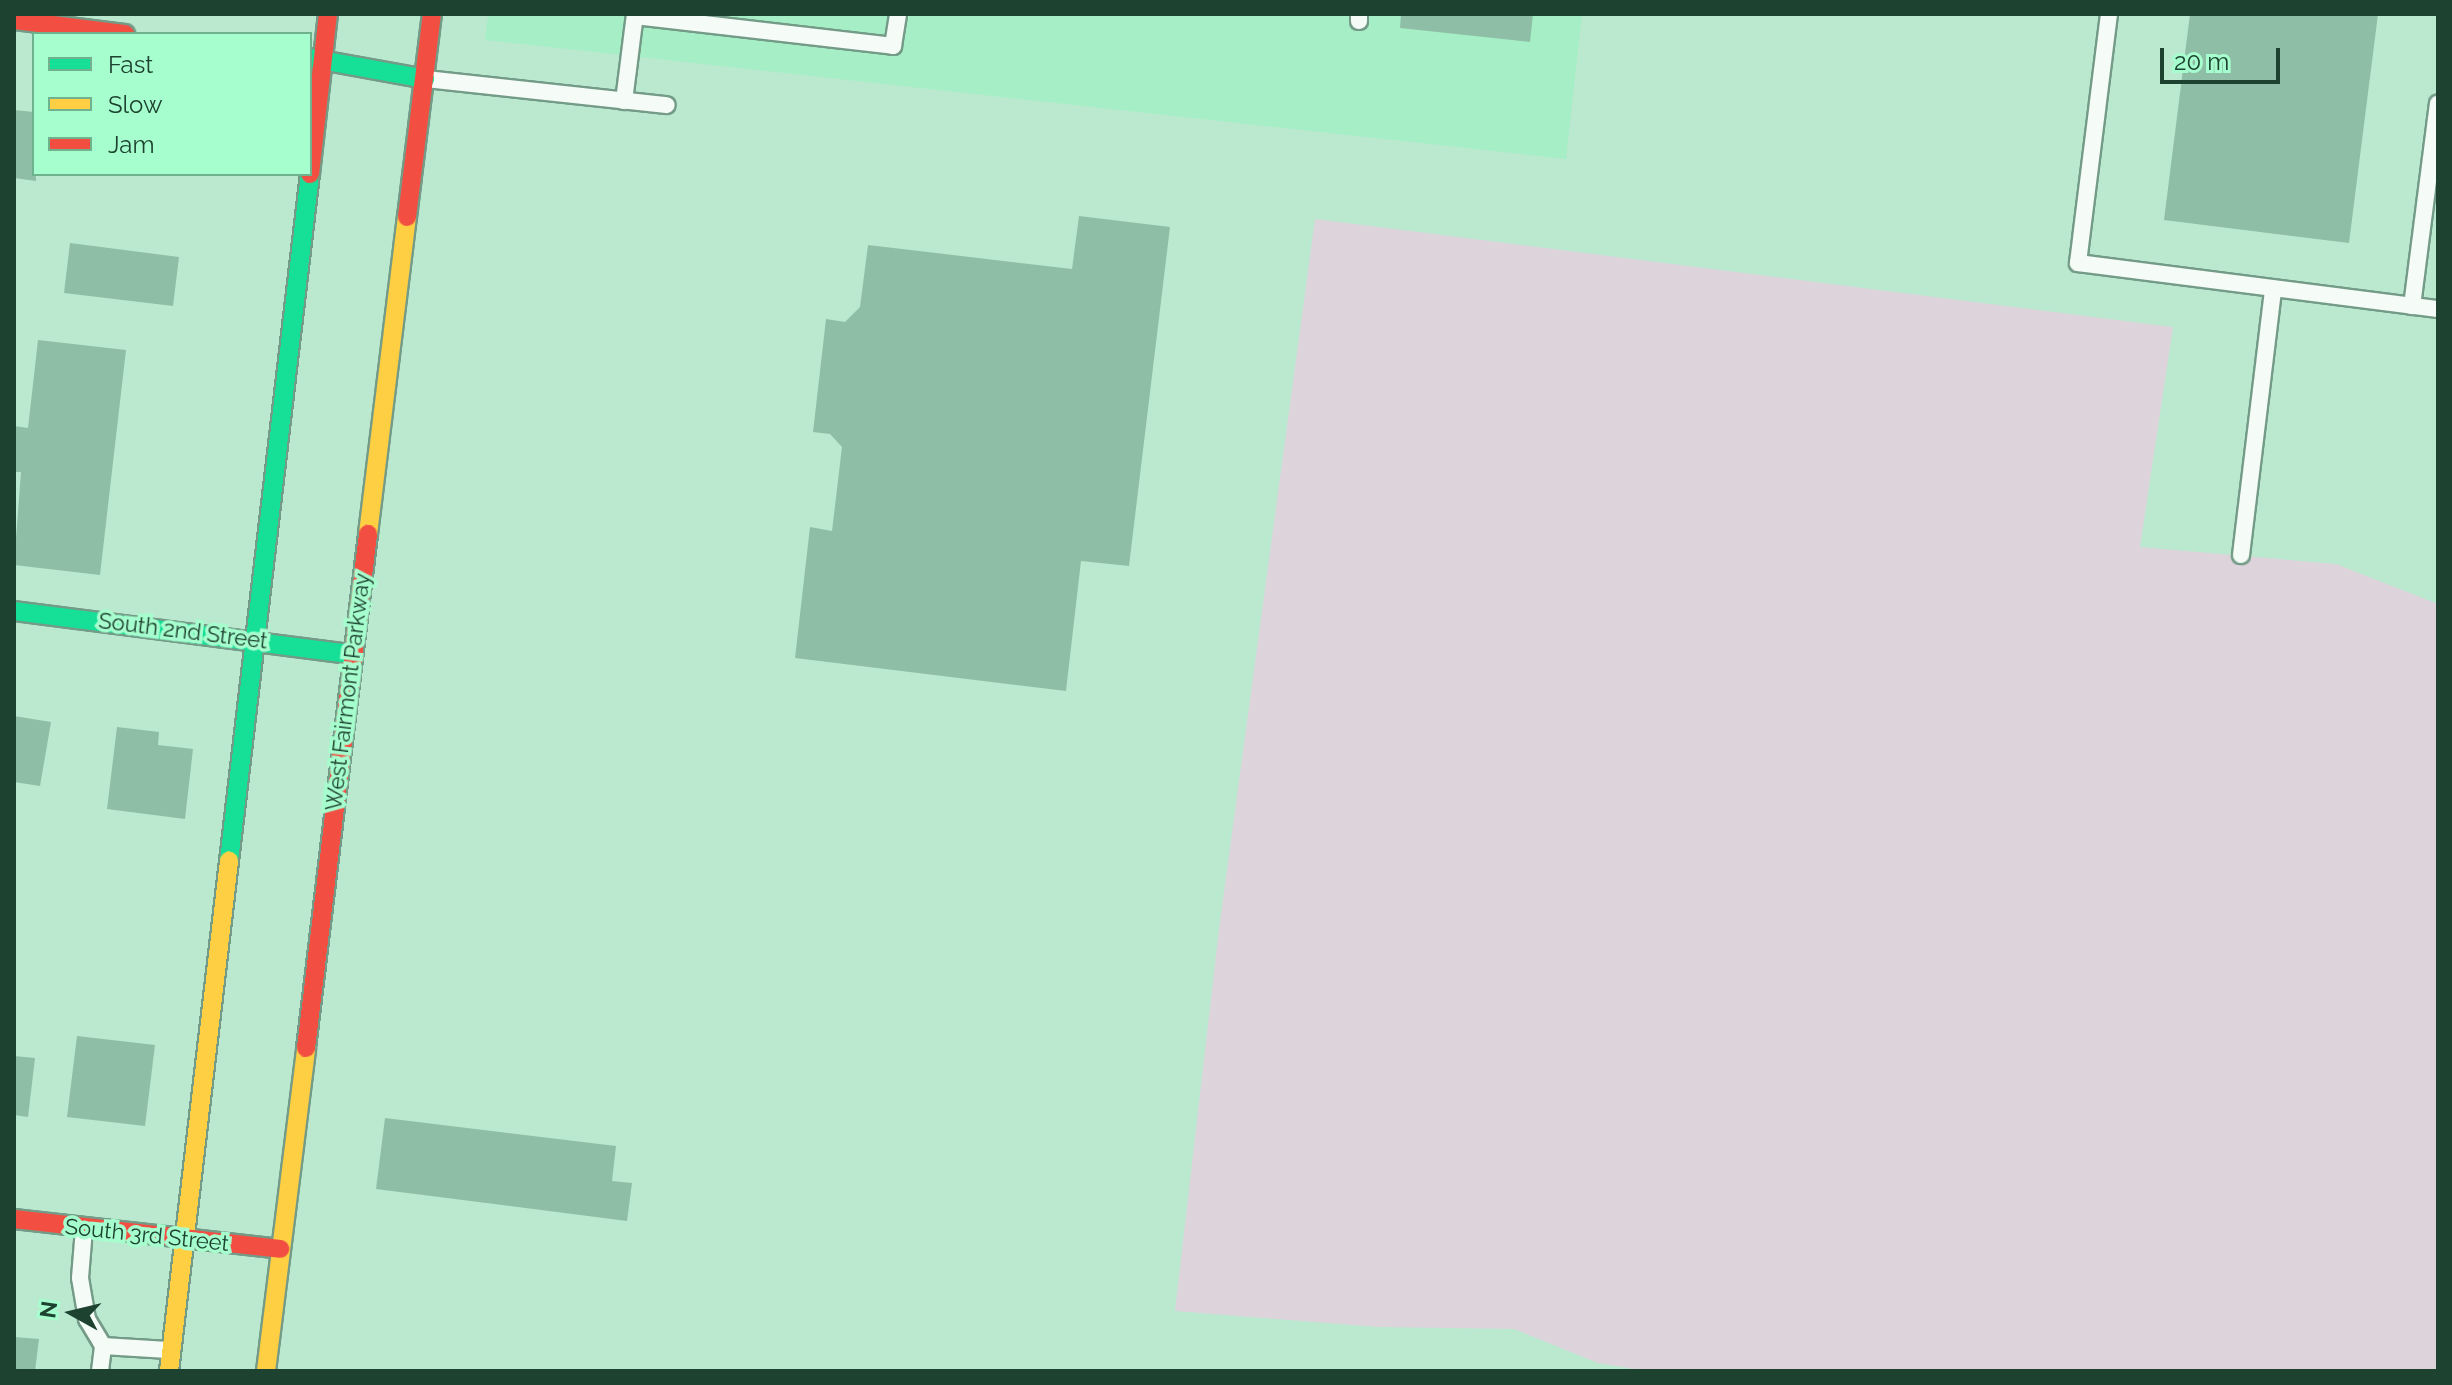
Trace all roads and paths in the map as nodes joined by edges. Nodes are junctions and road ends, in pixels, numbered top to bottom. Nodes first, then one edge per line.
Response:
1 (328, 14) edge
2 (432, 14) edge
3 (898, 14) edge
4 (2109, 14) edge
5 (635, 15) edge
6 (14, 20) edge
7 (109, 32) edge
8 (316, 58) edge
9 (425, 79) junction
10 (624, 101) junction
11 (2438, 104) edge
12 (667, 105) dead end
13 (312, 135) edge
14 (310, 176) edge
15 (2273, 289) junction
16 (2412, 306) junction
17 (2438, 309) edge
18 (2241, 555) dead end
19 (14, 611) edge
20 (258, 640) junction
21 (352, 654) junction
22 (14, 1219) edge
23 (84, 1228) junction
24 (185, 1240) junction
25 (280, 1249) junction
26 (103, 1346) junction
27 (171, 1351) junction
28 (100, 1371) edge
29 (169, 1371) edge
30 (266, 1371) edge

1 - 8 main road
2 - 9 main road, West Fairmont Parkway
3 - 5 lane
4 - 15 lane
5 - 10 lane
6 - 7 main road
8 - 9 main road
8 - 13 main road
9 - 10 lane
9 - 21 main road, West Fairmont Parkway
10 - 12 lane
11 - 16 lane
14 - 20 main road
15 - 16 lane
15 - 18 lane
16 - 17 lane
19 - 20 main road, South 2nd Street
20 - 21 main road, South 2nd Street
20 - 24 main road
21 - 25 main road, West Fairmont Parkway
22 - 23 main road, South 3rd Street
23 - 24 main road, South 3rd Street
23 - 26 lane
24 - 25 main road, South 3rd Street
24 - 27 main road
25 - 30 main road, West Fairmont Parkway
26 - 27 lane
26 - 28 lane
27 - 29 main road

